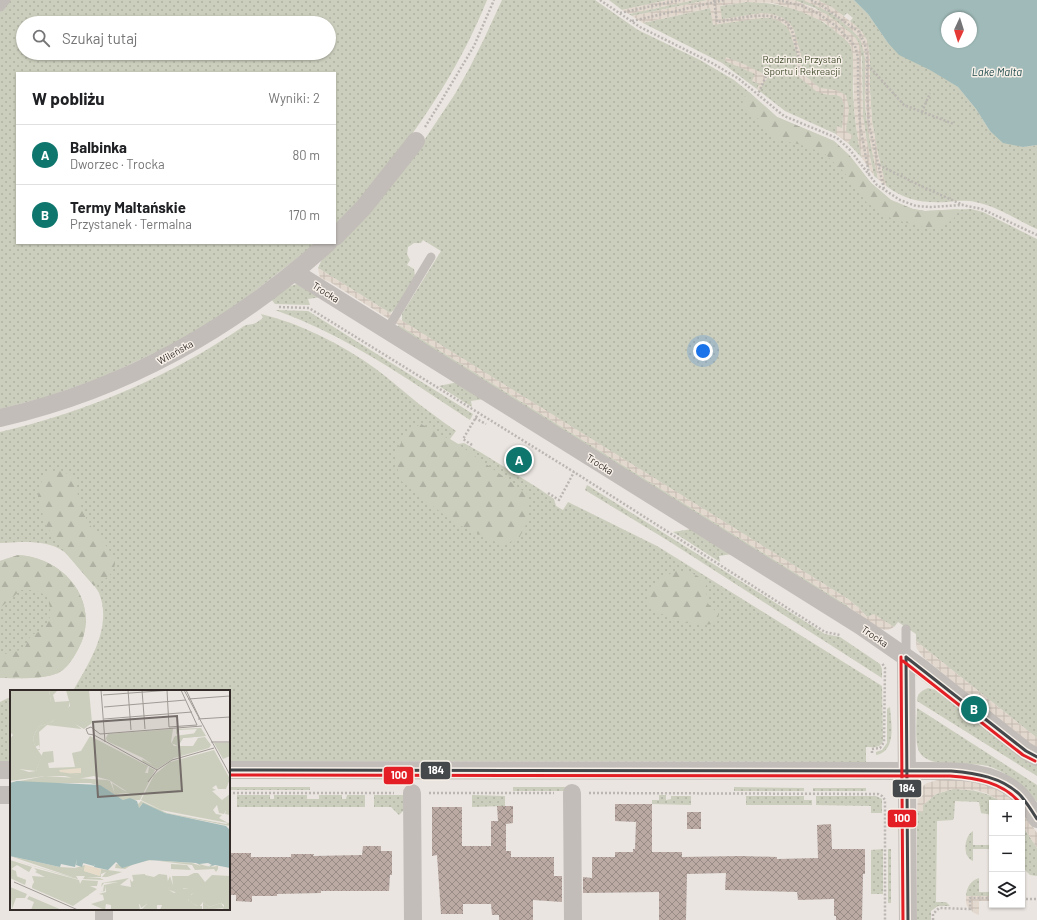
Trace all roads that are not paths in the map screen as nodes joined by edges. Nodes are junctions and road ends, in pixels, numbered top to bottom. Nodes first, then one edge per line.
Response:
1 (6, 0) edge
2 (0, 7) edge
3 (416, 141) road end
4 (336, 236) edge
5 (327, 244) edge
6 (431, 257) dead end
7 (294, 272) junction
8 (387, 330) junction
9 (0, 418) edge
10 (906, 629) dead end
11 (906, 657) junction
12 (1037, 757) edge
13 (230, 770) edge
14 (411, 771) junction
15 (572, 771) junction
16 (907, 771) junction
17 (412, 793) joint
18 (572, 793) joint
19 (0, 794) edge
20 (10, 795) edge
21 (1037, 819) edge
22 (414, 920) edge
23 (573, 920) edge
24 (908, 920) edge

1 - 2 lane
3 - 4 street
5 - 7 street, Wileńska
6 - 8 lane
7 - 8 street, Trocka
7 - 9 street, Wileńska
8 - 11 street, Trocka
10 - 11 lane
11 - 12 street, Trocka
11 - 16 street
13 - 14 street
14 - 15 street
14 - 17 lane
15 - 16 street
15 - 18 lane
16 - 21 street
16 - 24 street
17 - 22 street
18 - 23 street
19 - 20 street

